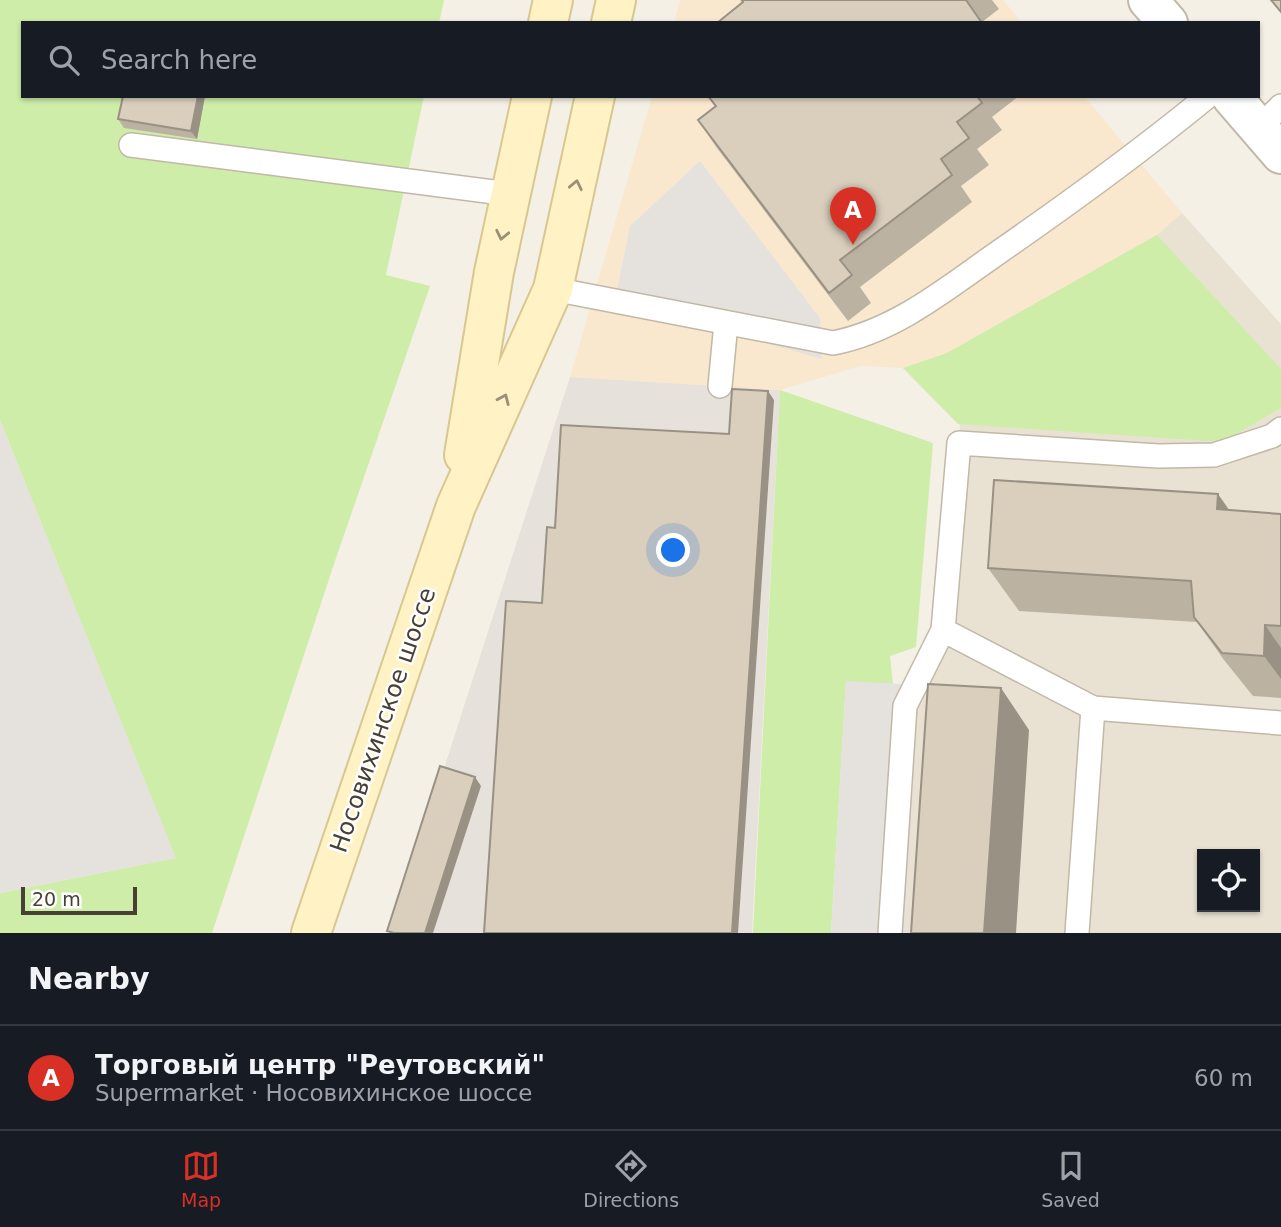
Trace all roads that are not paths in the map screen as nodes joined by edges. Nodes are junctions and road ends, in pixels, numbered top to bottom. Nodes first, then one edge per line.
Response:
1 (553, 0) edge
2 (616, 0) edge
3 (1148, 0) edge
4 (548, 21) edge
5 (611, 21) edge
6 (1166, 21) edge
7 (532, 98) edge
8 (595, 98) edge
9 (1205, 98) edge
10 (1234, 98) edge
11 (1274, 130) edge
12 (131, 145) dead end
13 (510, 194) junction
14 (555, 281) junction
15 (726, 323) junction
16 (720, 386) dead end
17 (1281, 429) edge
18 (456, 506) junction
19 (943, 631) junction
20 (1093, 708) junction
21 (1281, 723) edge
22 (314, 932) edge
23 (890, 933) edge
24 (1077, 933) edge

1 - 4 main road
2 - 5 main road
3 - 6 street
7 - 13 main road, Носовихинское шоссе
14 -> 8 main road, Носовихинское шоссе
9 - 15 lane
10 - 11 street
12 - 13 lane
13 -> 18 main road, Носовихинское шоссе
14 - 15 lane
18 -> 14 main road, Носовихинское шоссе
15 - 16 lane
17 - 19 lane
18 - 22 main road, Носовихинское шоссе
19 - 20 lane
19 - 23 lane
20 - 21 lane
20 - 24 lane

